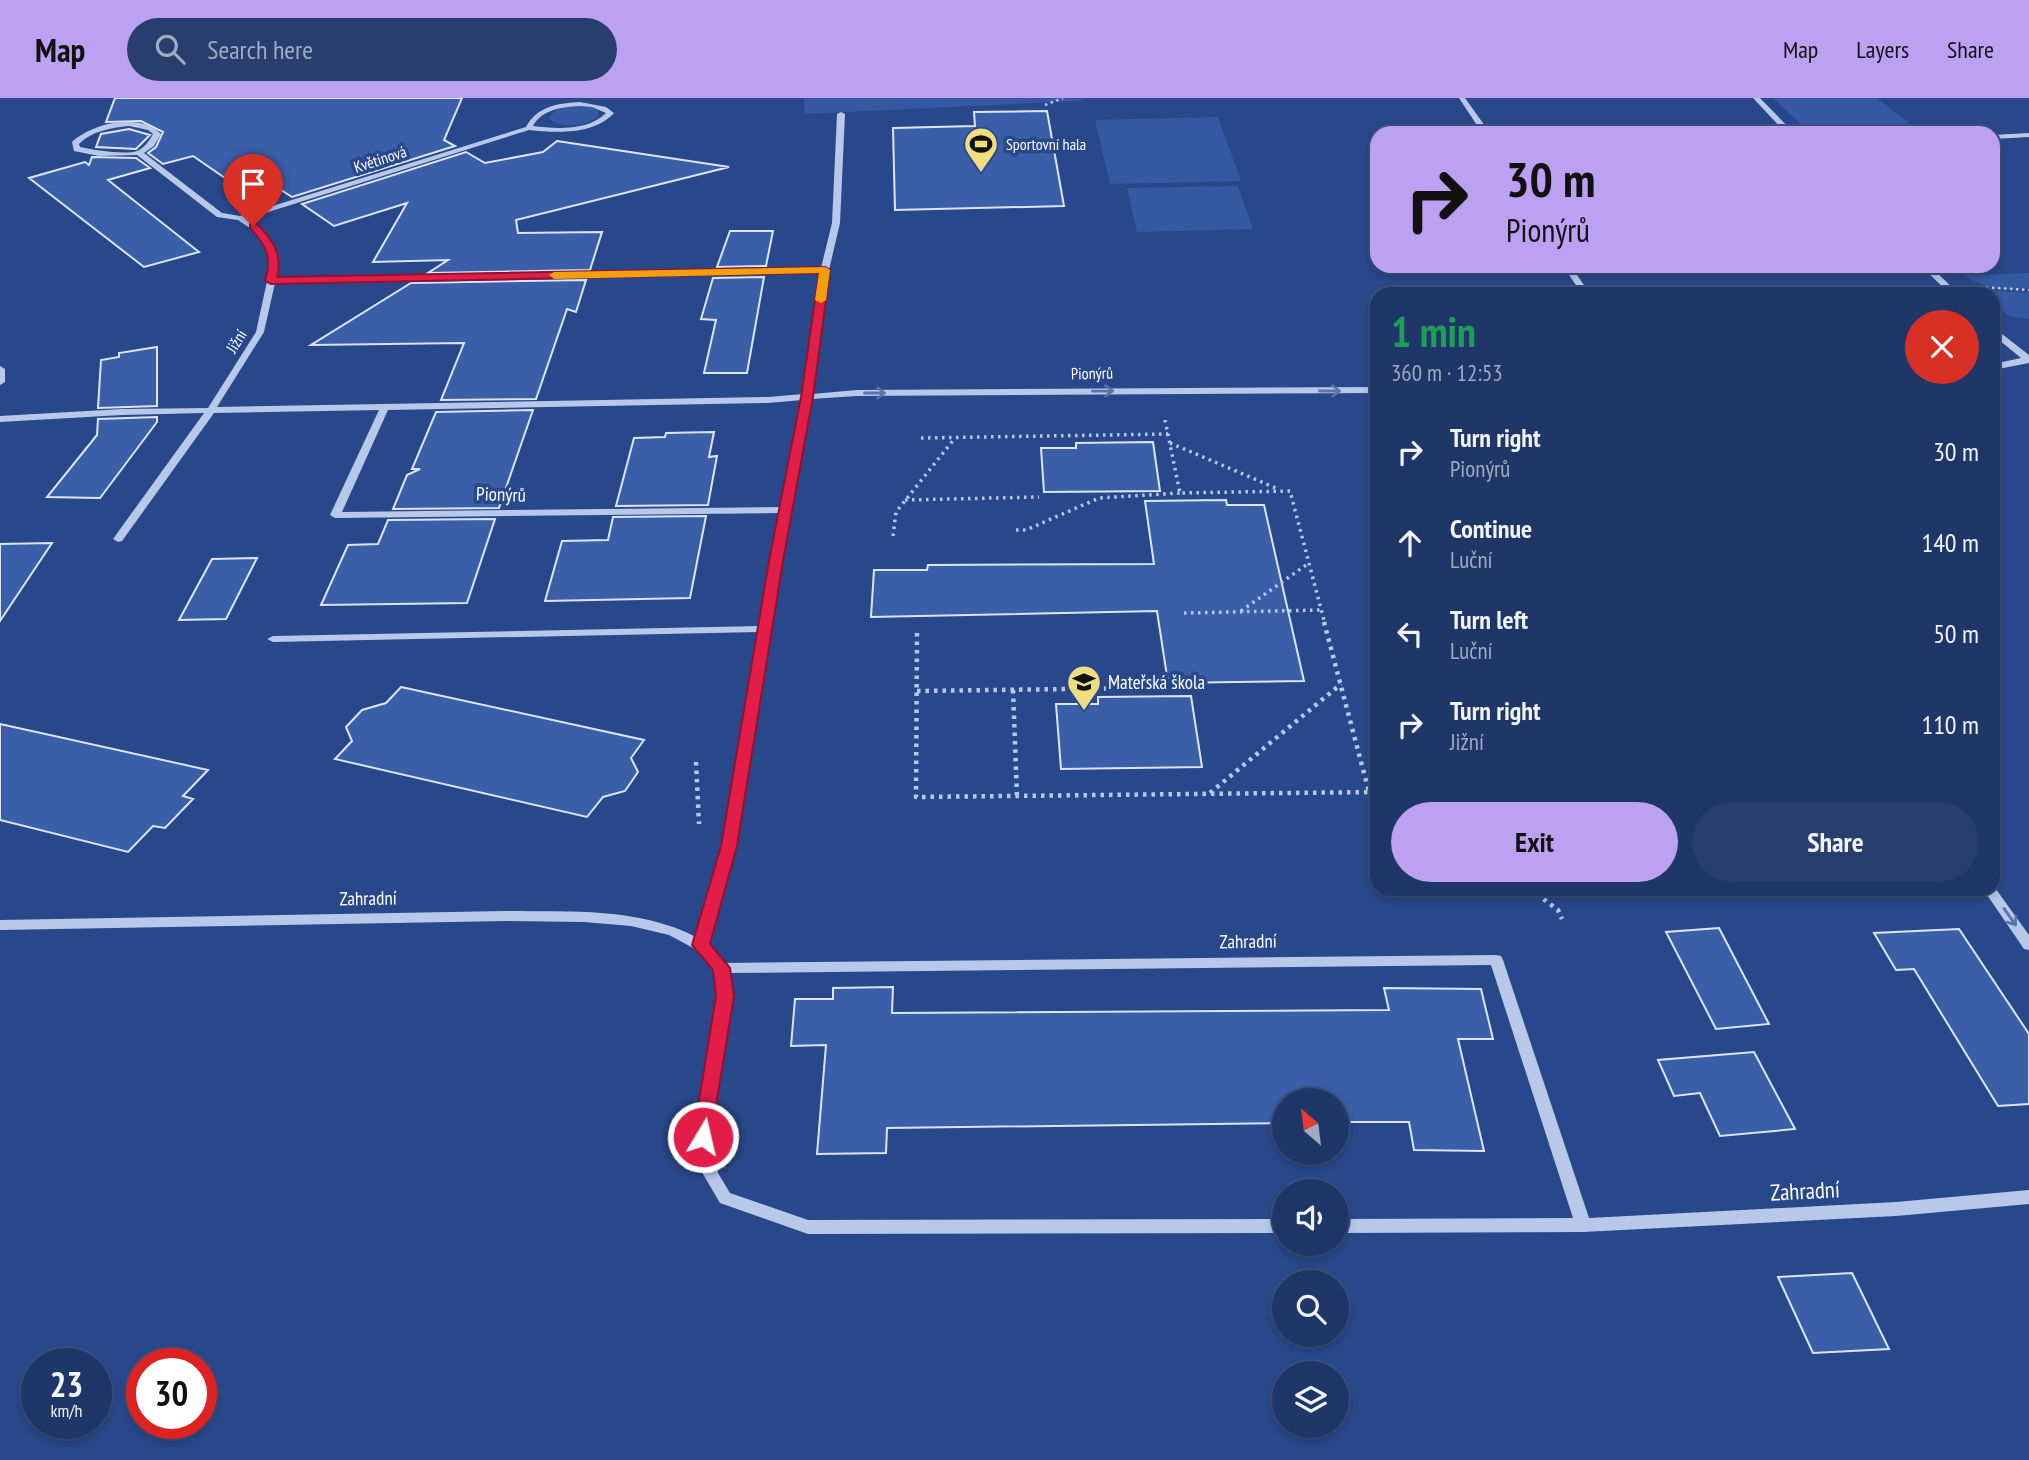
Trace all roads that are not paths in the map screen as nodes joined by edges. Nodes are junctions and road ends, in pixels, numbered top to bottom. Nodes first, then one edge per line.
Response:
1 (1462, 98) edge
2 (1756, 98) edge
3 (841, 114) dead end
4 (1481, 126) edge
5 (1783, 126) edge
6 (529, 128) junction
7 (2029, 135) edge
8 (2000, 137) edge
9 (139, 153) junction
10 (240, 218) junction
11 (825, 270) junction
12 (1932, 273) edge
13 (271, 281) junction
14 (1948, 287) edge
15 (2000, 336) edge
16 (2029, 359) edge
17 (2000, 365) edge
18 (0, 369) edge
19 (0, 382) edge
20 (1370, 390) edge
21 (807, 397) junction
22 (385, 407) junction
23 (211, 410) junction
24 (0, 419) edge
25 (785, 510) junction
26 (118, 539) dead end
27 (765, 629) junction
28 (273, 639) dead end
29 (1995, 896) edge
30 (0, 925) edge
31 (700, 945) junction
32 (2029, 945) edge
33 (721, 968) junction
34 (2029, 1198) edge
35 (1584, 1225) junction
36 (1272, 1226) edge
37 (1349, 1226) edge

1 - 4 street
2 - 5 street
3 - 11 lane
6 - 6 street, Květinová
6 - 10 street, Květinová
7 - 8 street
9 - 9 street
9 - 10 street, Jižní
10 - 13 street, Jižní
11 - 13 street
11 - 21 street
12 - 14 street
13 - 23 street, Jižní
15 - 16 street
16 - 17 street
18 - 19 street
21 -> 20 street, Pionýrů
21 - 22 street, Pionýrů
21 - 25 street
22 - 23 street, Pionýrů
22 - 25 street, Pionýrů
23 - 24 street, Pionýrů
23 - 26 street, Jižní
25 - 27 street
27 - 28 street
27 - 31 street
29 -> 32 street
30 - 31 street, Zahradní
31 - 33 street, Zahradní
33 - 35 street, Zahradní
33 - 36 street
34 - 35 street, Zahradní
35 - 37 street, Zahradní

